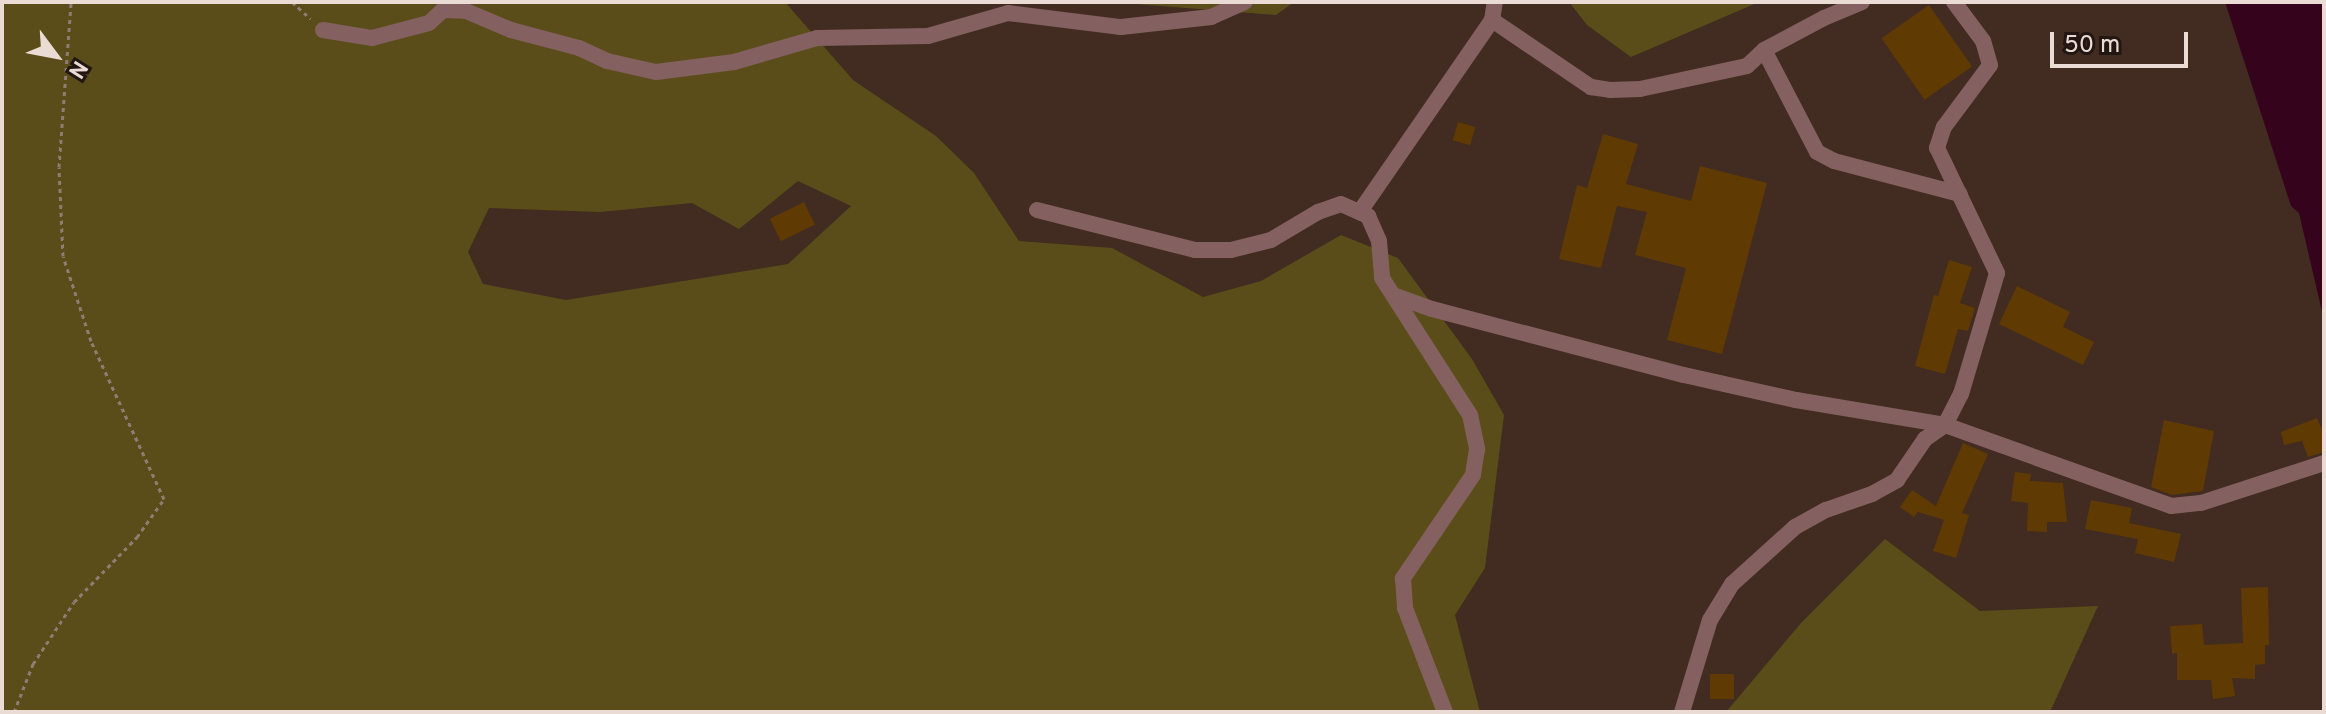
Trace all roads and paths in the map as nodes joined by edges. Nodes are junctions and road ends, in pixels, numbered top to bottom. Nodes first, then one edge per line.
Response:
1 (71, 2) edge
2 (292, 2) edge
3 (1245, 2) edge
4 (1495, 2) edge
5 (1862, 2) edge
6 (1954, 2) edge
7 (1492, 20) junction
8 (323, 30) joint
9 (1764, 50) junction
10 (1960, 194) junction
11 (1037, 210) dead end
12 (1361, 210) junction
13 (1396, 296) junction
14 (1945, 425) junction
15 (2324, 463) edge
16 (14, 712) edge
17 (1445, 712) edge
18 (1682, 712) edge

1 - 16 path
2 - 8 path
3 - 8 street
4 - 7 street
5 - 9 street
6 - 10 street
7 - 9 street
7 - 12 street
9 - 10 street
10 - 14 street
11 - 12 street
12 - 13 street
13 - 14 street
13 - 17 street
14 - 15 street
14 - 18 street

